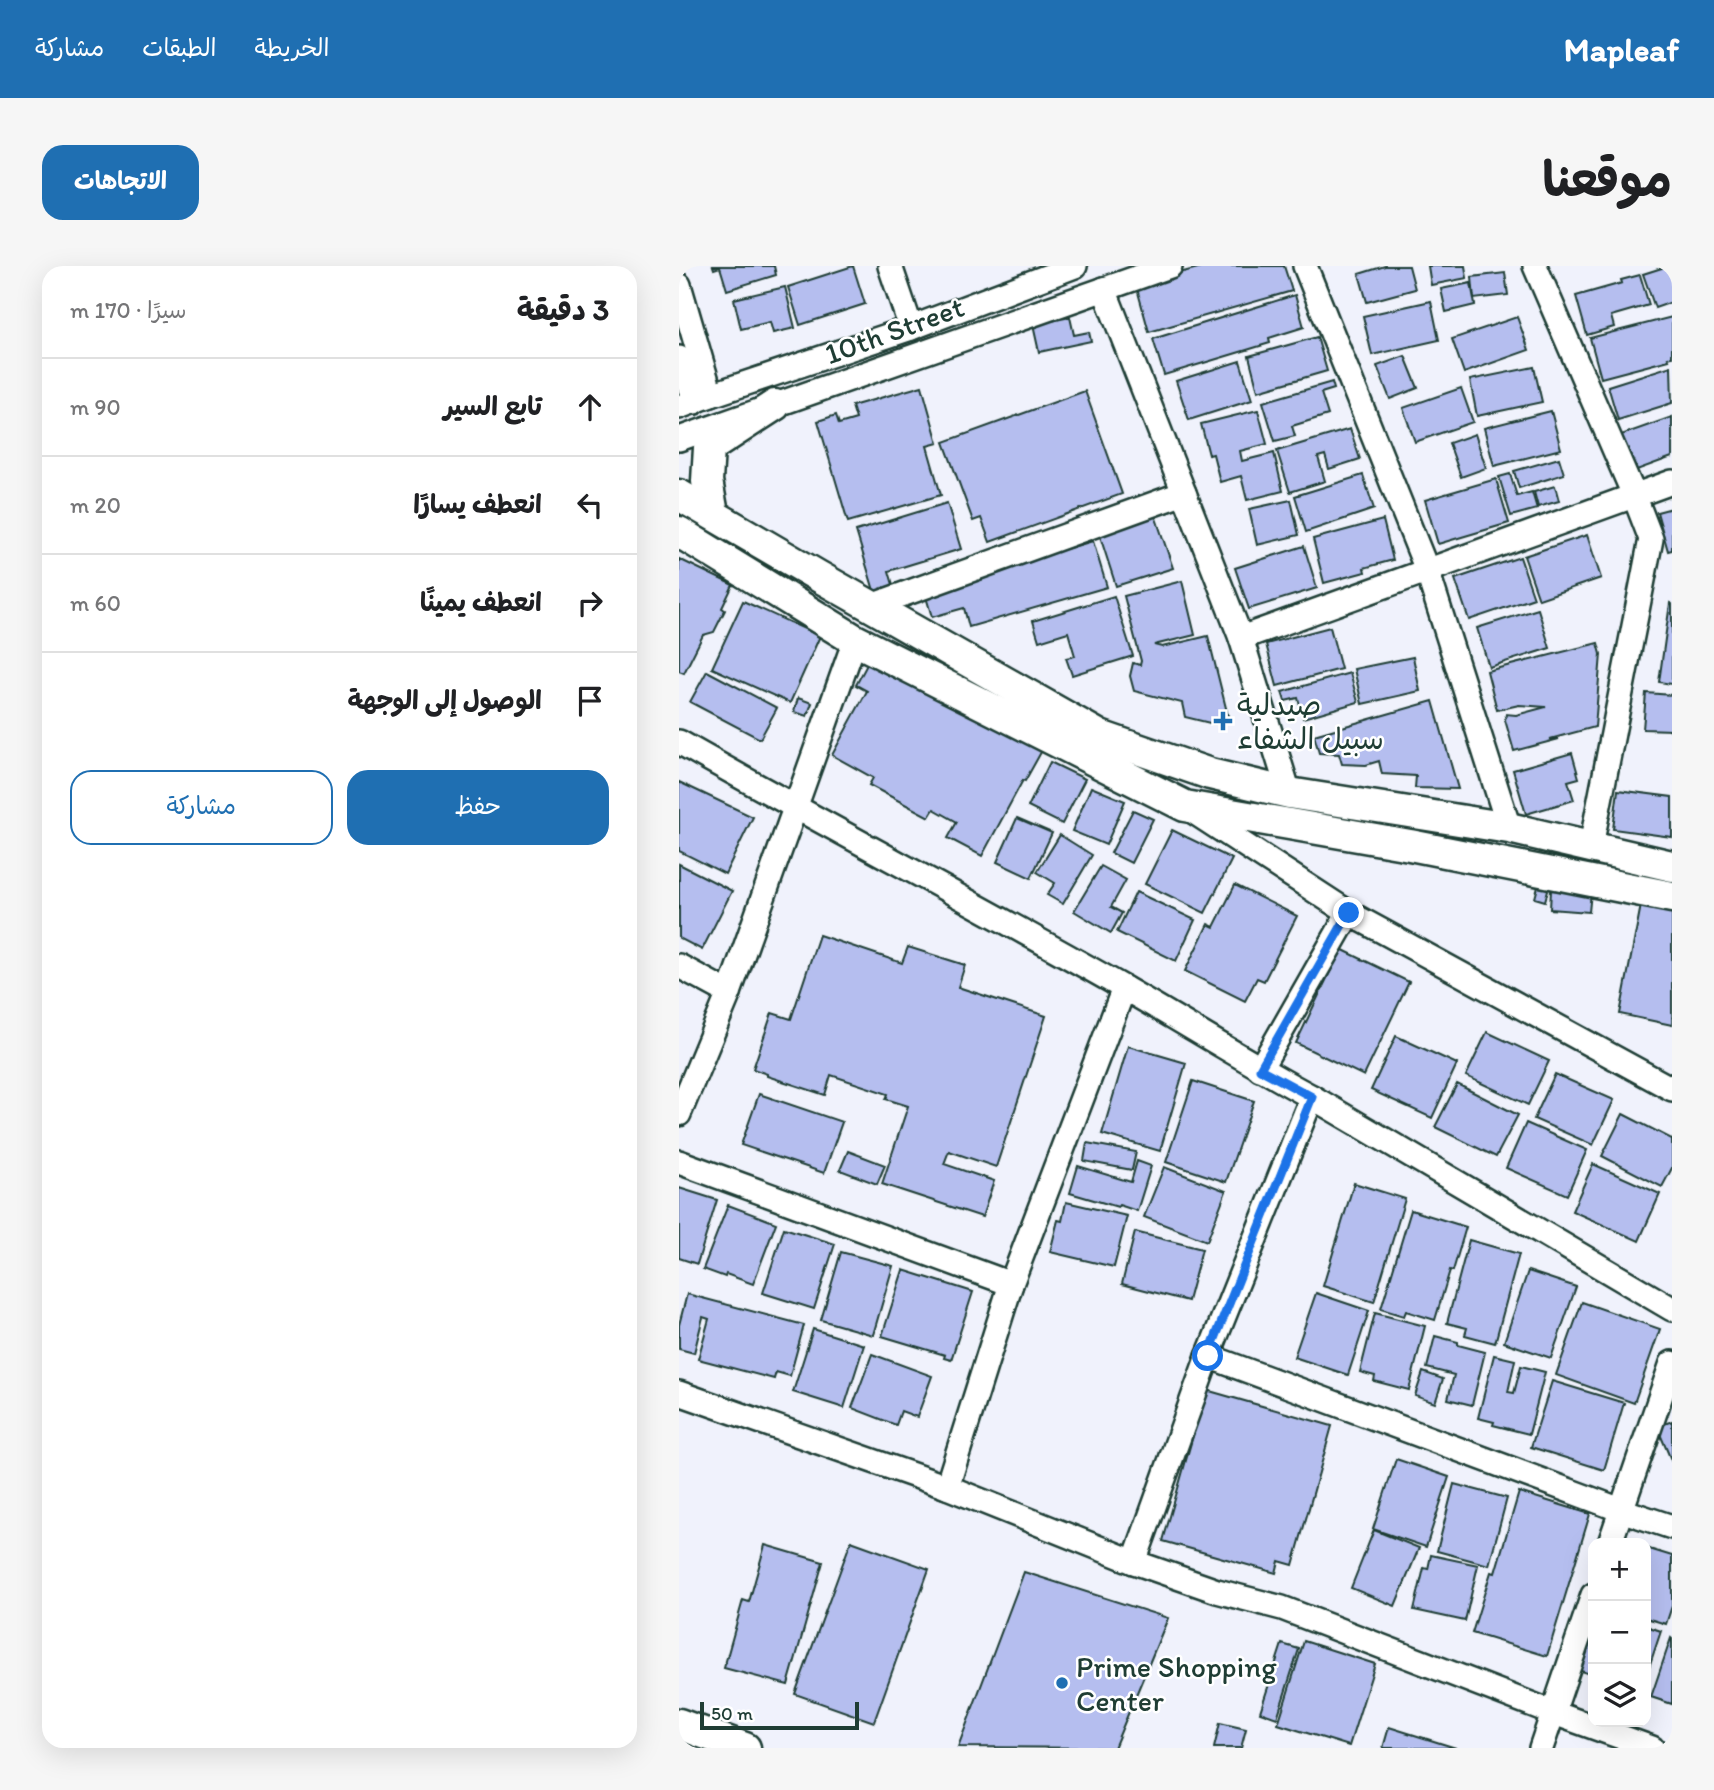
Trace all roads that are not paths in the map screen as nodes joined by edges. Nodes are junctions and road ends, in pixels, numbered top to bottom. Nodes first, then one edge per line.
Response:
1 (890, 266) edge
2 (1075, 266) edge
3 (1170, 266) edge
4 (1305, 266) edge
5 (1535, 266) edge
6 (679, 285) edge
7 (1104, 289) junction
8 (911, 328) junction
9 (679, 358) edge
10 (695, 401) edge
11 (775, 405) junction
12 (679, 439) edge
13 (1672, 482) edge
14 (1184, 493) junction
15 (679, 495) edge
16 (1634, 495) junction
17 (713, 514) junction
18 (679, 532) edge
19 (1427, 570) junction
20 (871, 606) junction
21 (1241, 638) junction
22 (855, 640) junction
23 (679, 742) edge
24 (1289, 793) junction
25 (1185, 806) junction
26 (796, 808) junction
27 (1509, 828) junction
28 (1591, 846) junction
29 (1672, 866) edge
30 (1672, 897) edge
31 (1349, 913) junction
32 (679, 966) edge
33 (1124, 988) junction
34 (729, 993) junction
35 (1260, 1069) junction
36 (1672, 1089) edge
37 (1312, 1097) junction
38 (679, 1114) edge
39 (679, 1163) edge
40 (1011, 1284) junction
41 (1672, 1309) edge
42 (1208, 1356) junction
43 (1672, 1363) edge
44 (680, 1394) edge
45 (947, 1487) junction
46 (1621, 1510) junction
47 (1672, 1527) edge
48 (1612, 1538) edge
49 (1134, 1562) junction
50 (1591, 1601) edge
51 (1554, 1713) junction
52 (679, 1724) edge
53 (745, 1748) edge
54 (1541, 1748) edge
55 (1652, 1748) edge

1 - 8 street
2 - 8 street, 10th Street
3 - 7 street, 10th Street
4 - 19 street
5 - 16 street
6 - 10 street
7 - 11 street, 10th Street
7 - 14 street
8 - 10 street, 10th Street
9 - 10 street
11 - 12 street, 10th Street
11 - 17 main road
13 - 16 street
14 - 20 street
14 - 21 street
15 - 17 main road
16 - 19 street
16 - 28 street
17 - 20 main road
18 - 22 main road
19 - 21 street
19 - 27 street
20 - 24 main road
21 - 24 street
22 - 25 main road
22 - 26 street
23 - 26 street
24 - 27 main road
25 - 30 main road
25 - 31 street
26 - 33 street
26 - 34 street
27 - 28 main road
28 - 29 main road
31 - 35 street
31 - 36 street
32 - 34 street
33 - 35 street
33 - 40 street
34 - 38 street
35 - 37 street
37 - 41 street
37 - 42 street
39 - 40 street
40 - 45 street
42 - 46 street
42 - 49 street
43 - 46 street
44 - 45 street
45 - 49 street
46 - 47 street
46 - 48 street
49 - 51 street
50 - 51 street
51 - 54 street
51 - 55 street
52 - 53 main road

